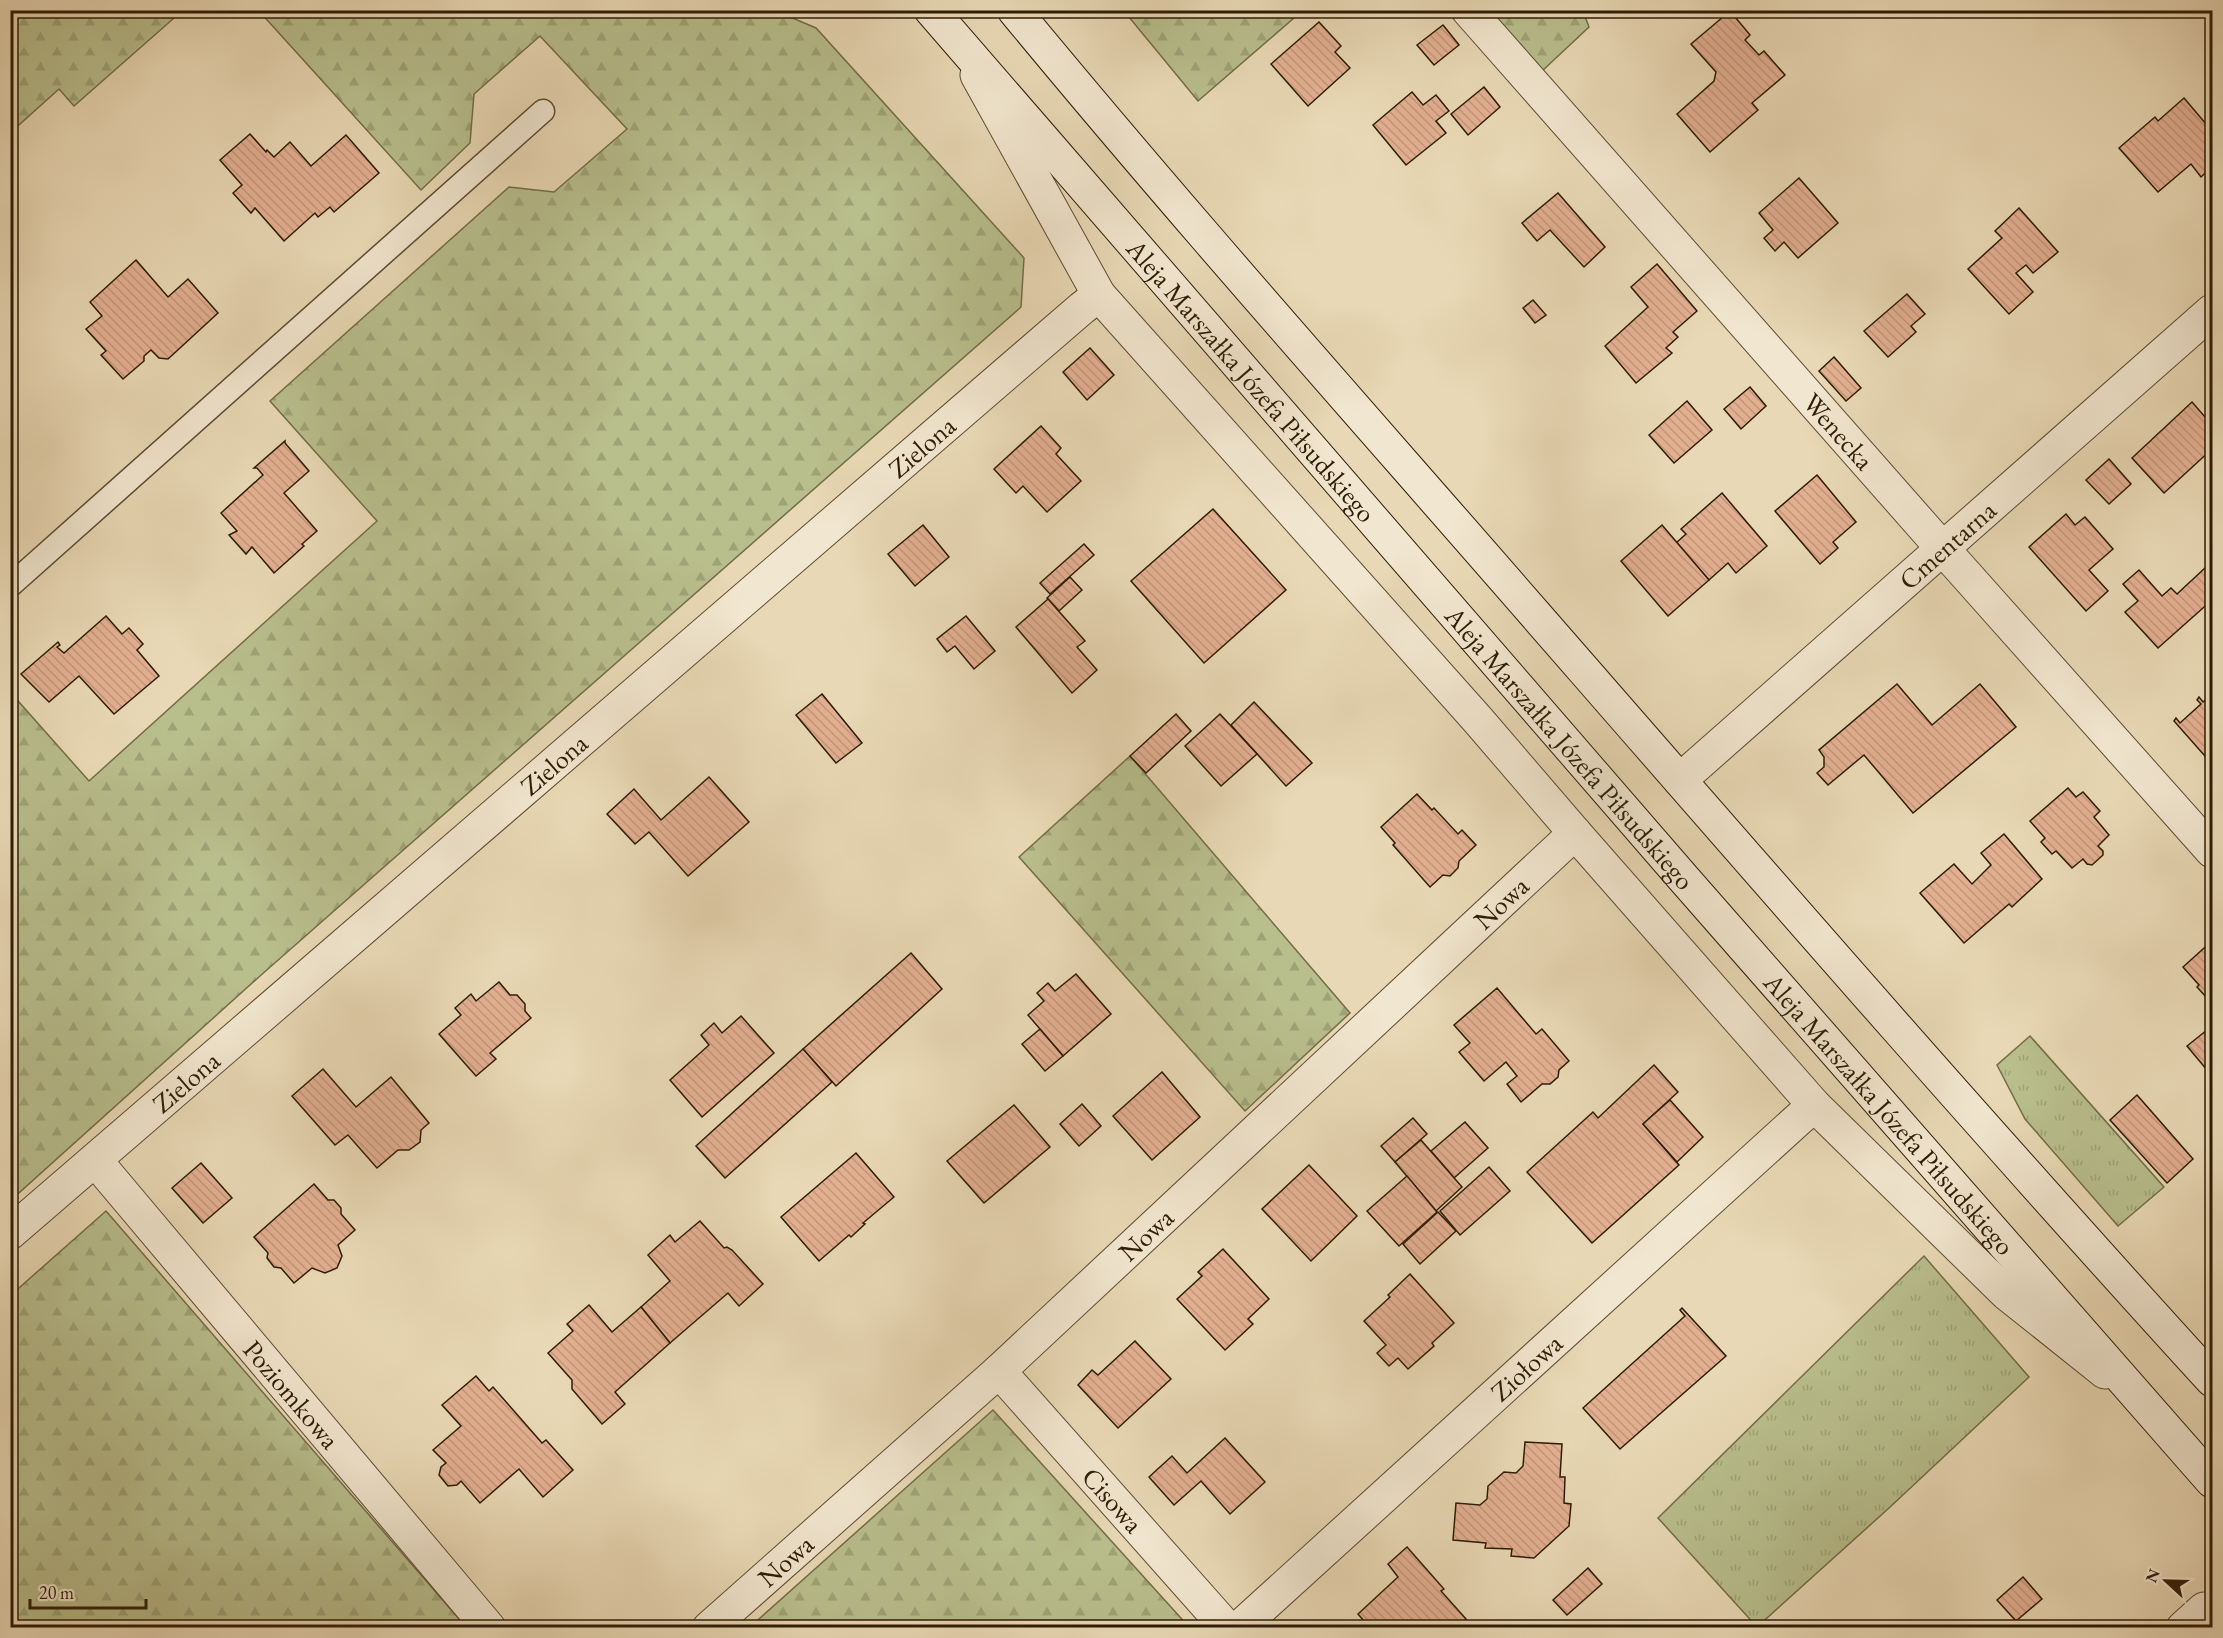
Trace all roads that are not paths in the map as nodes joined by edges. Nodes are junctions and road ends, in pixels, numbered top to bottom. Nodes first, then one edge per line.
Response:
1 (931, 10) edge
2 (1014, 10) edge
3 (1468, 10) edge
4 (961, 45) junction
5 (543, 111) dead end
6 (1099, 295) junction
7 (2212, 311) edge
8 (1943, 549) junction
9 (10, 586) edge
10 (1680, 780) junction
11 (1575, 833) junction
12 (2212, 851) edge
13 (1814, 1105) junction
14 (95, 1160) junction
15 (10, 1233) edge
16 (999, 1371) junction
17 (2212, 1380) edge
18 (2139, 1400) junction
19 (2212, 1481) edge
20 (489, 1628) edge
21 (709, 1628) edge
22 (1227, 1628) edge
23 (1239, 1628) edge

1 - 4 street, Aleja Marszałka Józefa Piłsudskiego
2 - 10 street
3 - 8 street, Wenecka
4 - 6 street
4 - 18 street, Aleja Marszałka Józefa Piłsudskiego
5 - 9 lane
6 - 11 street
6 - 14 street, Zielona
7 - 8 street, Cmentarna
8 - 10 street, Cmentarna
8 - 12 street, Wenecka
10 - 17 street
11 - 13 street
11 - 16 street, Nowa
13 - 18 street
13 - 23 street, Ziołowa
14 - 15 street, Zielona
14 - 20 street, Poziomkowa
16 - 21 street, Nowa
16 - 22 street, Cisowa
18 - 19 street, Aleja Marszałka Józefa Piłsudskiego

